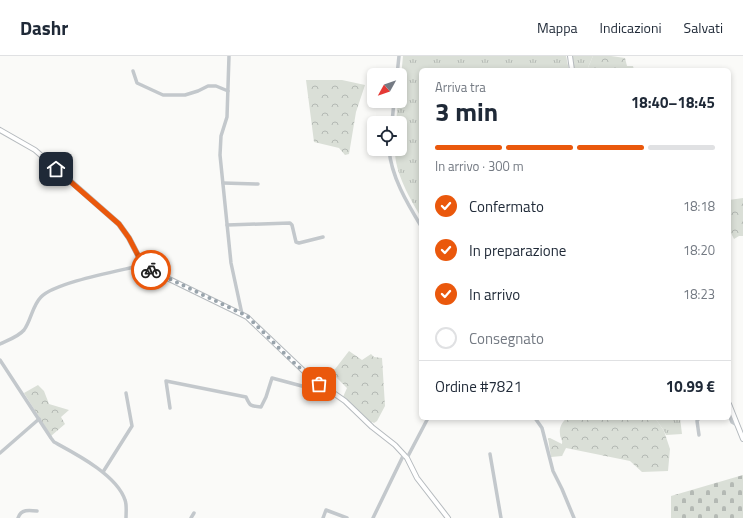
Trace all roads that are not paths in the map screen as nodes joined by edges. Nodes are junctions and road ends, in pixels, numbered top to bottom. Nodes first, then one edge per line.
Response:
1 (229, 56) edge
2 (399, 56) edge
3 (570, 56) edge
4 (398, 68) edge
5 (572, 68) edge
6 (133, 71) dead end
7 (228, 91) junction
8 (0, 130) edge
9 (390, 156) edge
10 (223, 183) junction
11 (258, 184) dead end
12 (419, 223) edge
13 (227, 225) junction
14 (323, 237) dead end
15 (143, 265) junction
16 (242, 314) junction
17 (0, 344) edge
18 (0, 360) edge
19 (319, 384) junction
20 (126, 393) dead end
21 (170, 408) dead end
22 (731, 409) edge
23 (39, 419) junction
24 (427, 420) edge
25 (536, 420) edge
26 (697, 420) edge
27 (731, 420) edge
28 (737, 424) junction
29 (699, 435) dead end
30 (743, 439) edge
31 (0, 453) edge
32 (404, 454) junction
33 (490, 454) dead end
34 (407, 458) junction
35 (103, 472) junction
36 (37, 511) dead end
37 (194, 513) dead end
38 (18, 518) edge
39 (126, 518) edge
40 (191, 518) edge
41 (323, 518) edge
42 (347, 518) edge
43 (373, 518) edge
44 (448, 518) edge
45 (501, 518) edge
46 (574, 518) edge

1 - 7 street
2 - 4 street
3 - 5 main road
6 - 7 street
7 - 10 street
8 - 15 main road
9 - 12 street
10 - 11 street
10 - 13 street
13 - 14 street
13 - 16 street
15 - 16 main road
15 - 17 street
16 - 19 main road
18 - 23 street
19 - 21 street
19 - 32 main road
20 - 35 street
22 - 28 main road
23 - 31 street
23 - 35 street
24 - 34 street
25 - 46 street
26 - 29 street
27 - 28 street
28 - 30 main road
32 - 34 main road
32 - 43 street
33 - 45 street
34 - 44 main road
35 - 39 street
36 - 38 street
37 - 40 street
41 - 42 street

